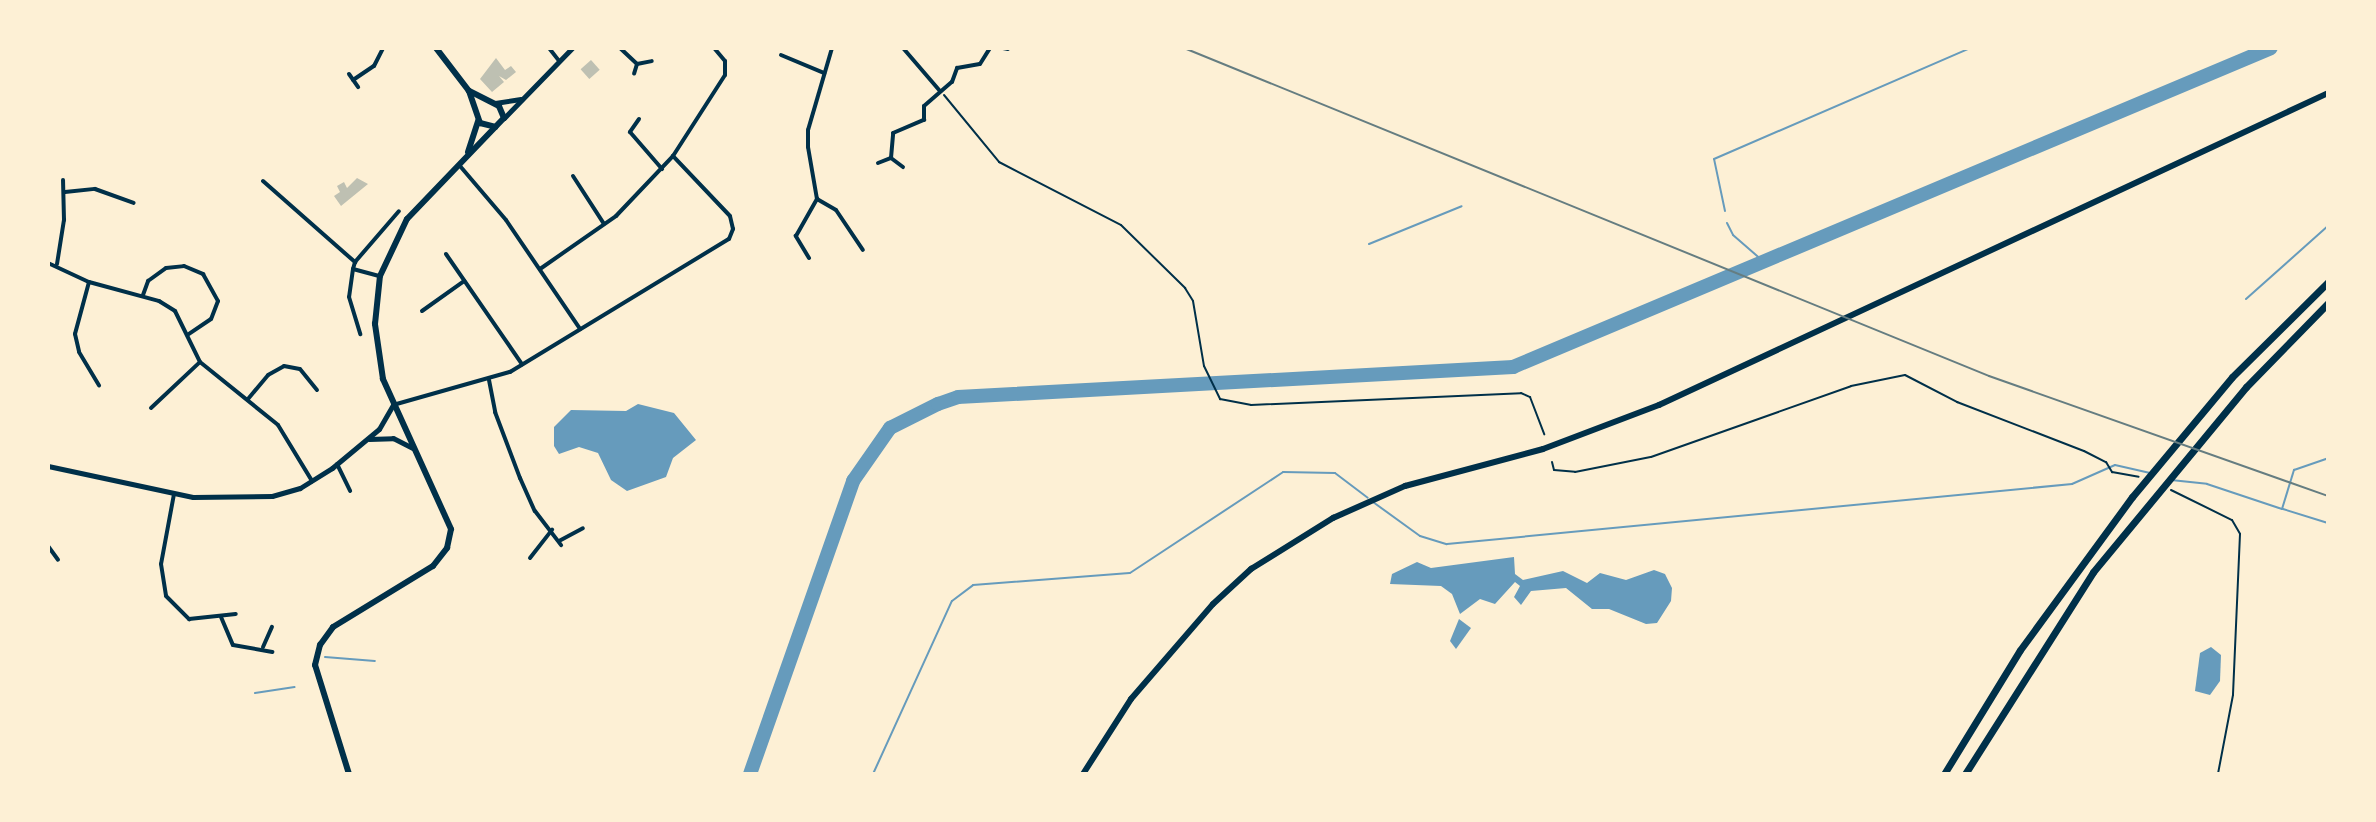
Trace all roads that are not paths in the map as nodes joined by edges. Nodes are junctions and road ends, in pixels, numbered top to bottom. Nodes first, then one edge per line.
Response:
1 (383, 48) edge
2 (549, 48) edge
3 (572, 48) edge
4 (620, 48) edge
5 (714, 48) edge
6 (832, 48) edge
7 (903, 48) edge
8 (990, 48) edge
9 (440, 49) edge
10 (794, 50) edge
11 (781, 55) dead end
12 (790, 59) junction
13 (559, 61) junction
14 (652, 61) dead end
15 (637, 64) junction
16 (824, 73) junction
17 (349, 74) dead end
18 (634, 74) dead end
19 (353, 80) junction
20 (358, 87) dead end
21 (469, 91) junction
22 (940, 91) junction
23 (2328, 93) edge
24 (522, 98) junction
25 (492, 103) junction
26 (478, 117) junction
27 (504, 118) junction
28 (639, 119) dead end
29 (499, 126) junction
30 (467, 156) junction
31 (673, 156) junction
32 (891, 158) junction
33 (878, 163) dead end
34 (458, 164) junction
35 (903, 167) dead end
36 (663, 169) junction
37 (573, 176) dead end
38 (63, 180) dead end
39 (263, 181) dead end
40 (65, 192) junction
41 (124, 199) junction
42 (817, 199) junction
43 (134, 203) dead end
44 (120, 208) dead end
45 (399, 211) dead end
46 (604, 224) junction
47 (857, 245) junction
48 (863, 250) dead end
49 (849, 252) dead end
50 (446, 254) dead end
51 (809, 258) dead end
52 (355, 262) junction
53 (48, 263) edge
54 (57, 264) junction
55 (353, 269) junction
56 (540, 269) junction
57 (380, 276) junction
58 (464, 281) junction
59 (89, 282) junction
60 (2328, 282) edge
61 (143, 295) junction
62 (2328, 303) edge
63 (422, 311) dead end
64 (581, 330) junction
65 (189, 334) junction
66 (360, 334) dead end
67 (200, 362) junction
68 (522, 365) junction
69 (489, 380) junction
70 (312, 384) junction
71 (99, 385) dead end
72 (305, 389) dead end
73 (317, 390) dead end
74 (248, 399) junction
75 (393, 405) junction
76 (151, 408) dead end
77 (368, 439) junction
78 (413, 448) junction
79 (337, 464) junction
80 (48, 466) edge
81 (312, 481) junction
82 (350, 491) dead end
83 (174, 494) junction
84 (583, 528) dead end
85 (552, 530) junction
86 (48, 546) edge
87 (530, 558) dead end
88 (58, 560) dead end
89 (236, 614) dead end
90 (221, 617) junction
91 (272, 627) dead end
92 (263, 647) junction
93 (272, 652) dead end
94 (349, 774) edge
95 (1083, 774) edge
96 (1944, 774) edge
97 (1965, 774) edge

1 - 19 street
2 - 13 street
3 - 13 street
4 - 15 street
5 - 31 street
6 - 16 street
7 - 22 street
8 - 22 street
9 - 21 main road
10 - 12 street
11 - 12 street
12 - 16 street
13 - 24 street
14 - 15 street
15 - 18 street
16 - 42 street
17 - 19 street
19 - 20 street
21 - 25 main road
21 - 26 main road
22 - 32 street
23 - 95 main road
24 - 25 street
24 - 27 street
25 - 26 main road
25 - 27 main road
26 - 29 main road
26 - 30 main road
27 - 29 main road
28 - 36 street
29 - 30 main road
30 - 34 main road
31 - 36 street
31 - 64 street
32 - 33 street
32 - 35 street
34 - 56 street
34 - 57 main road
36 - 46 street
37 - 46 street
38 - 40 street
39 - 52 street
40 - 41 street
40 - 54 street
41 - 43 street
41 - 44 street
42 - 47 street
42 - 51 street
45 - 52 street
46 - 56 street
47 - 48 street
47 - 49 street
50 - 58 street
52 - 55 street
53 - 54 street
54 - 59 street
55 - 57 street
55 - 66 street
56 - 64 street
57 - 75 main road
58 - 63 street
58 - 68 street
59 - 61 street
59 - 71 street
60 - 96 highway
61 - 65 street
61 - 65 street
62 - 97 highway
64 - 68 street
65 - 67 street
67 - 74 street
67 - 76 street
68 - 69 street
69 - 75 street
69 - 85 street
70 - 72 street
70 - 73 street
70 - 74 street
74 - 81 street
75 - 77 street
75 - 78 main road
77 - 78 street
77 - 79 street
78 - 94 main road
79 - 81 street
79 - 82 street
80 - 83 street
81 - 83 street
83 - 90 street
84 - 85 street
85 - 87 street
86 - 88 street
89 - 90 street
90 - 92 street
91 - 92 street
92 - 93 street

